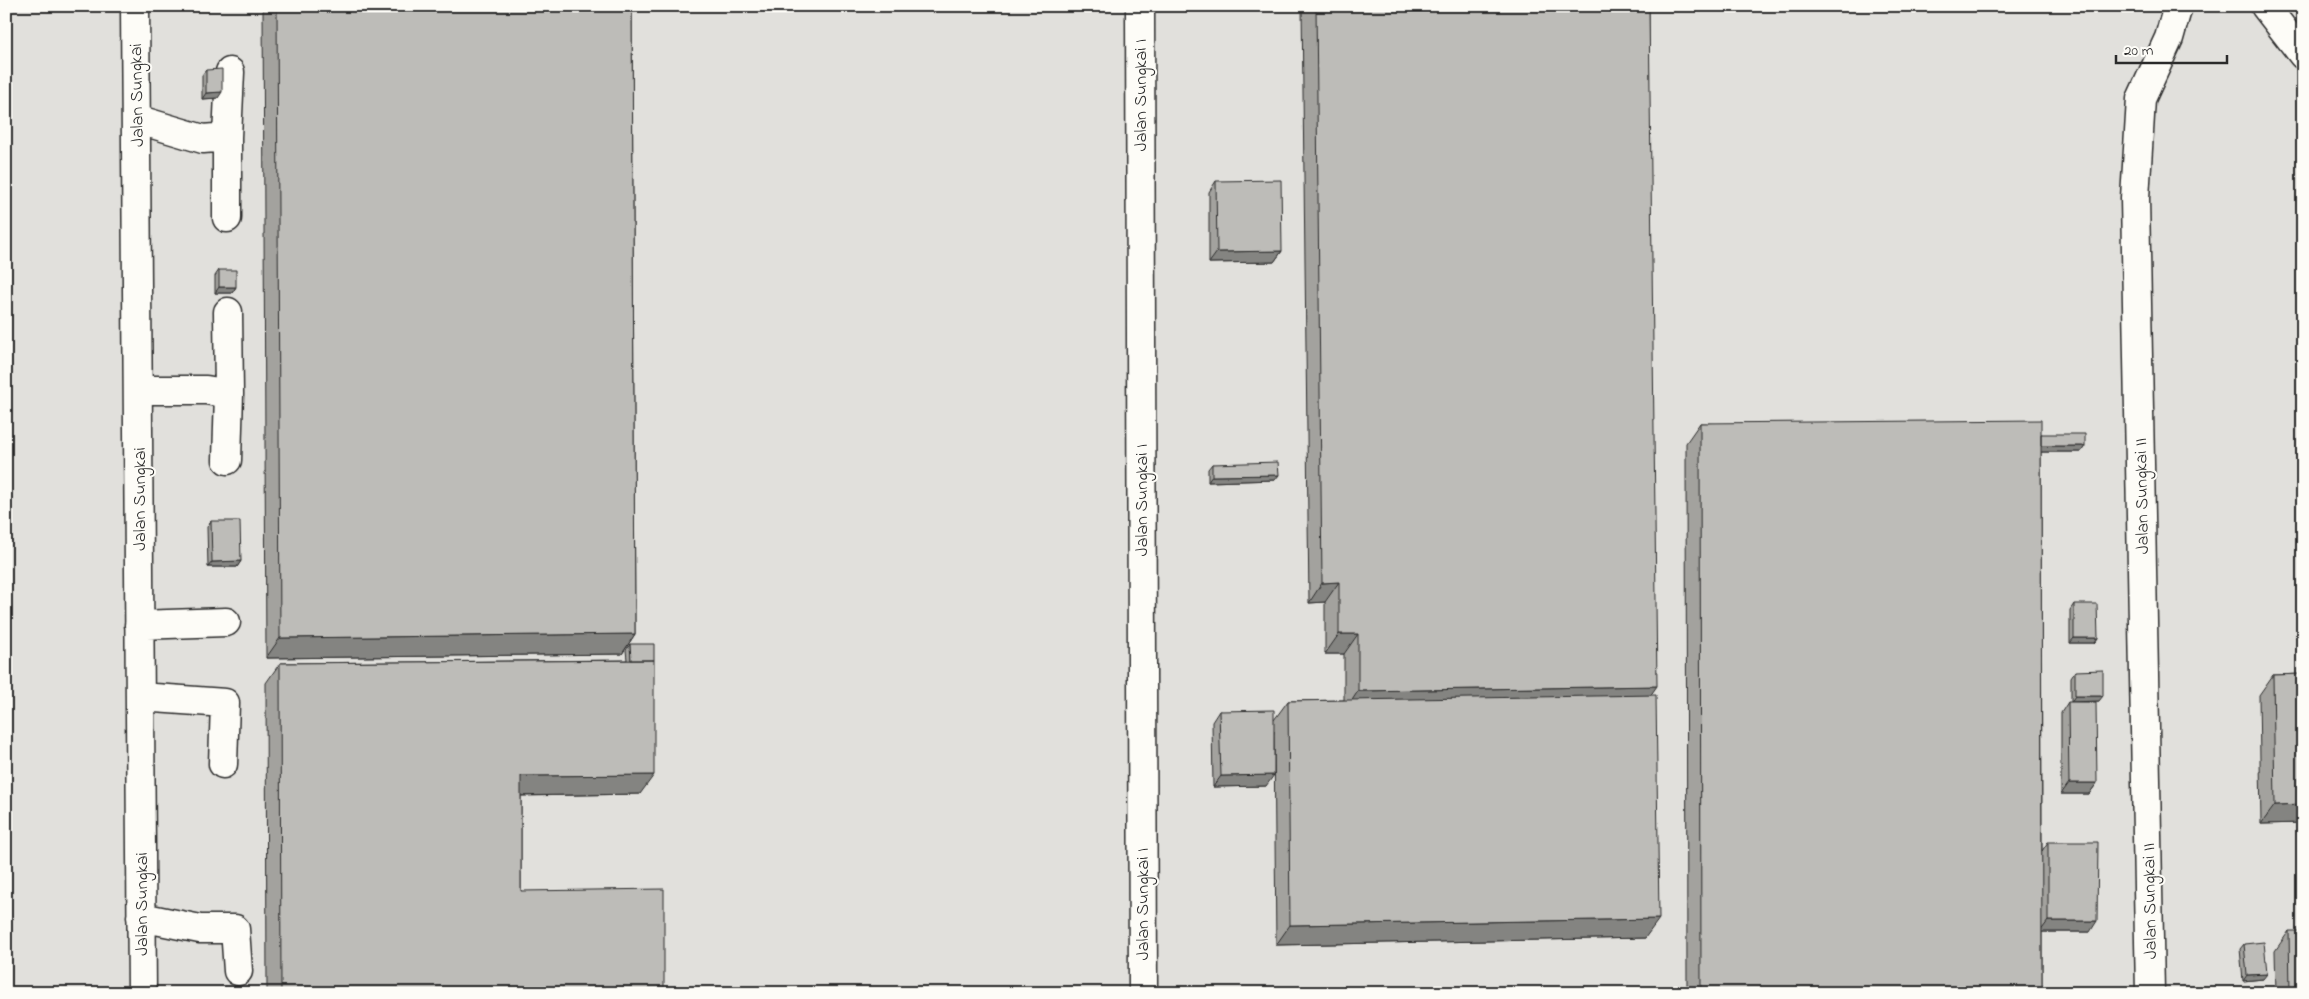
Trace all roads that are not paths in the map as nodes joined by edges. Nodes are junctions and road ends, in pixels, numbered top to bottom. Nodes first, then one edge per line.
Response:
1 (135, 6) edge
2 (1140, 6) edge
3 (2178, 6) edge
4 (2265, 6) edge
5 (2303, 54) edge
6 (230, 72) dead end
7 (136, 120) junction
8 (226, 136) junction
9 (228, 218) dead end
10 (228, 312) dead end
11 (138, 390) junction
12 (229, 394) junction
13 (227, 460) dead end
14 (226, 622) dead end
15 (139, 625) junction
16 (140, 697) junction
17 (224, 764) dead end
18 (141, 917) junction
19 (238, 971) dead end
20 (142, 993) edge
21 (1143, 993) edge
22 (2150, 993) edge

1 - 7 street, Jalan Sungkai
2 - 21 street, Jalan Sungkai I
3 - 22 street, Jalan Sungkai II
4 - 5 street
6 - 8 street
7 - 8 street
7 - 11 street, Jalan Sungkai
8 - 9 street
10 - 12 street
11 - 12 street
11 - 15 street, Jalan Sungkai
12 - 13 street
14 - 15 street
15 - 16 street, Jalan Sungkai
16 - 17 street
16 - 18 street, Jalan Sungkai
18 - 19 street
18 - 20 street, Jalan Sungkai

